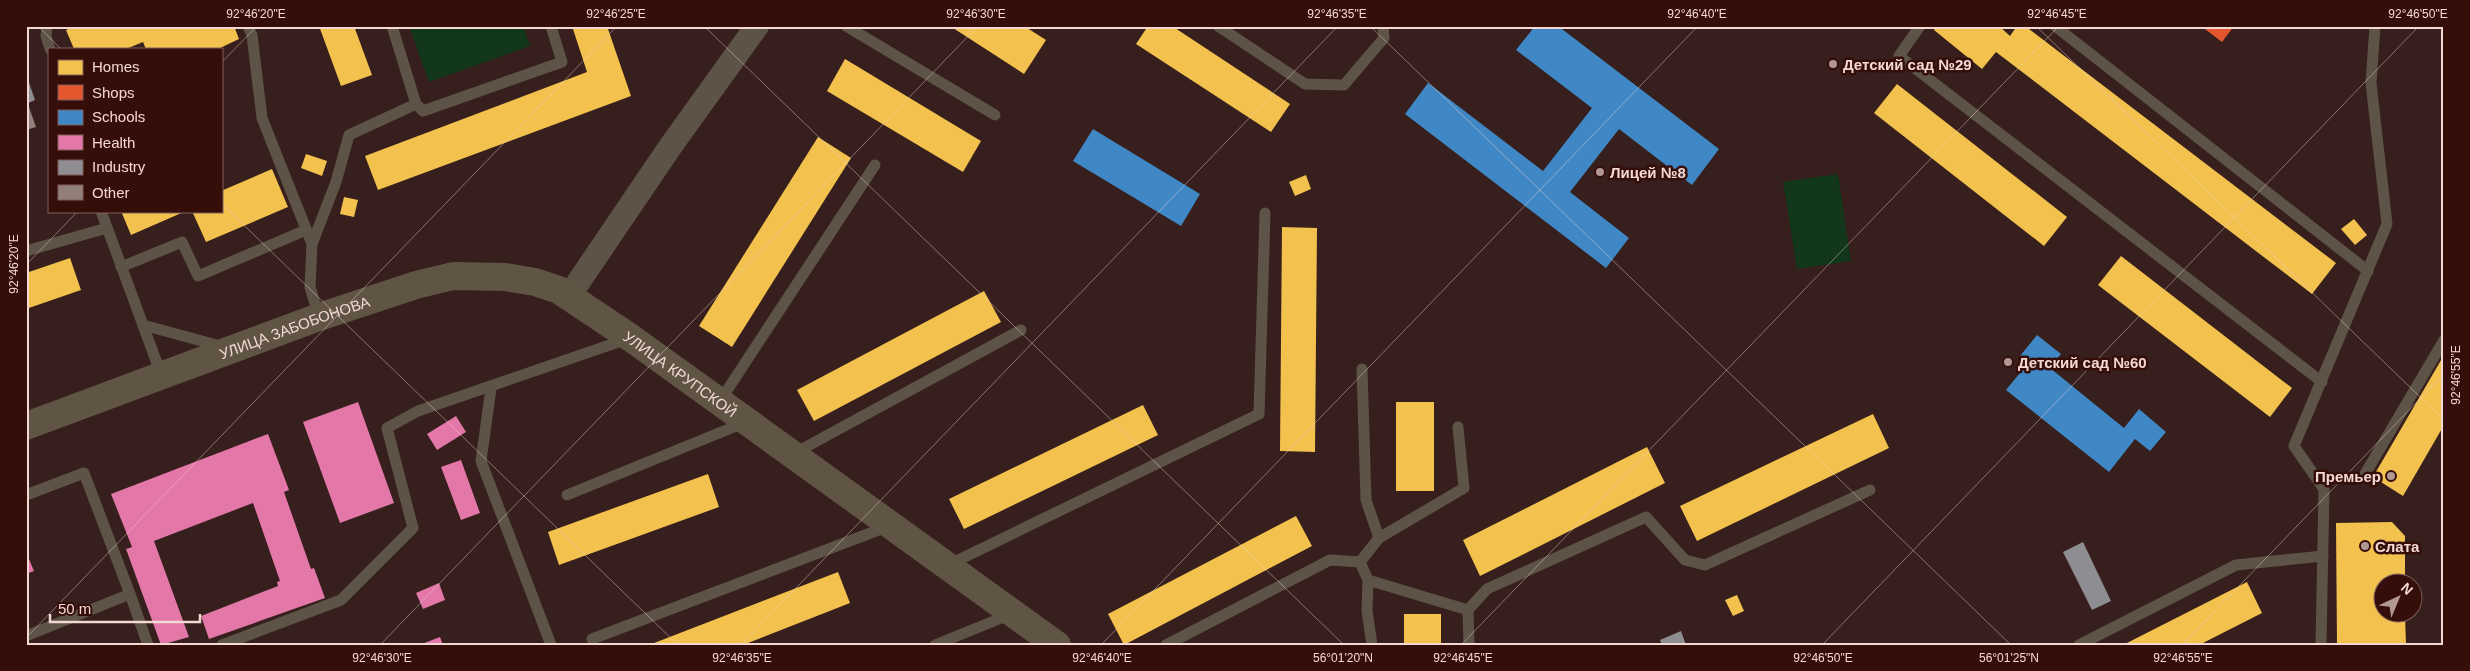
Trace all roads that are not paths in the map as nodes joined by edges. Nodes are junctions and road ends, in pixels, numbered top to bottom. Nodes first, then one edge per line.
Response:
1 (47, 26) edge
2 (248, 26) edge
3 (392, 26) edge
4 (551, 26) edge
5 (756, 26) edge
6 (846, 26) edge
7 (1218, 26) edge
8 (1383, 26) edge
9 (1920, 26) edge
10 (2055, 26) edge
11 (2375, 26) edge
12 (50, 48) edge
13 (416, 104) junction
14 (995, 115) dead end
15 (875, 165) dead end
16 (101, 212) edge
17 (1265, 213) dead end
18 (107, 228) junction
19 (306, 230) junction
20 (312, 244) junction
21 (26, 252) edge
22 (121, 266) junction
23 (2368, 271) junction
24 (569, 296) junction
25 (319, 317) junction
26 (143, 325) junction
27 (1021, 330) dead end
28 (631, 338) junction
29 (2444, 340) edge
30 (230, 349) junction
31 (1362, 369) dead end
32 (161, 374) junction
33 (2322, 382) junction
34 (492, 388) junction
35 (720, 401) junction
36 (748, 421) junction
37 (26, 426) edge
38 (1458, 427) dead end
39 (793, 454) junction
40 (2365, 474) dead end
41 (1870, 490) dead end
42 (26, 495) edge
43 (567, 495) dead end
44 (891, 525) junction
45 (1379, 538) junction
46 (2323, 556) junction
47 (1360, 562) junction
48 (946, 565) junction
49 (1368, 580) junction
50 (130, 594) junction
51 (1468, 610) junction
52 (1013, 613) junction
53 (30, 634) edge
54 (592, 639) dead end
55 (37, 645) edge
56 (148, 645) edge
57 (222, 645) edge
58 (551, 645) edge
59 (935, 645) edge
60 (1057, 645) edge
61 (1166, 645) edge
62 (1372, 645) edge
63 (1469, 645) edge
64 (2079, 645) edge
65 (2321, 645) edge

1 - 12 lane
2 - 19 lane
3 - 13 lane
4 - 13 lane
5 - 24 street
6 - 14 lane
7 - 8 lane
9 - 33 lane
10 - 23 lane
11 - 23 lane
13 - 20 lane
15 - 35 lane
16 - 18 lane
17 - 48 lane
18 - 21 lane
18 - 22 lane
19 - 20 lane
19 - 22 lane
20 - 25 lane
22 - 26 lane
23 - 33 lane
24 - 25 street, УЛИЦА ЗАБОБОНОВА
24 - 28 street, УЛИЦА КРУПСКОЙ
25 - 30 street, УЛИЦА ЗАБОБОНОВА
26 - 30 lane
26 - 32 lane
27 - 39 lane
28 - 34 lane
28 - 35 street, УЛИЦА КРУПСКОЙ
29 - 40 lane
30 - 32 street, УЛИЦА ЗАБОБОНОВА
31 - 45 lane
32 - 37 street, УЛИЦА ЗАБОБОНОВА
33 - 46 lane
34 - 57 lane
34 - 58 lane
35 - 36 street, УЛИЦА КРУПСКОЙ
36 - 39 street, УЛИЦА КРУПСКОЙ
36 - 43 lane
38 - 45 lane
39 - 44 street, УЛИЦА КРУПСКОЙ
41 - 51 lane
42 - 50 lane
44 - 48 street, УЛИЦА КРУПСКОЙ
44 - 54 lane
45 - 47 lane
46 - 64 lane
46 - 65 lane
47 - 49 lane
47 - 61 lane
48 - 52 street, УЛИЦА КРУПСКОЙ
49 - 51 lane
49 - 62 lane
50 - 53 lane
50 - 56 lane
51 - 63 lane
52 - 59 lane
52 - 60 street, УЛИЦА КРУПСКОЙ
53 - 55 lane

